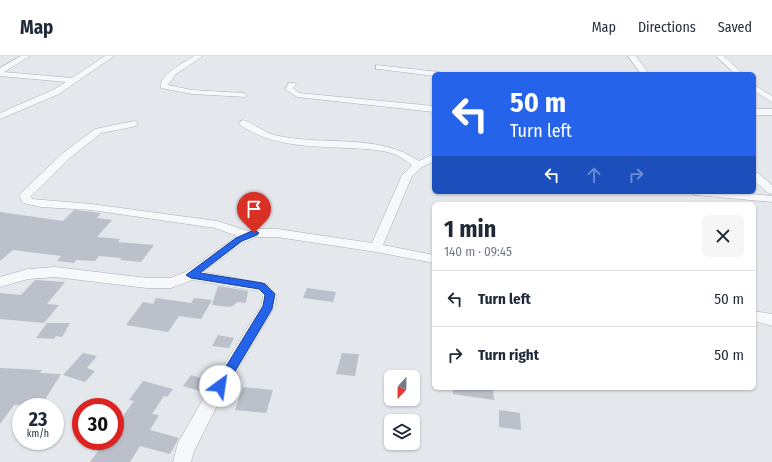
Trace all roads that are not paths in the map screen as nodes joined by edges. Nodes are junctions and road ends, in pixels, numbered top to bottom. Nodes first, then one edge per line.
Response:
1 (26, 56) edge
2 (110, 56) edge
3 (199, 56) edge
4 (632, 56) edge
5 (720, 56) edge
6 (379, 67) dead end
7 (0, 71) edge
8 (644, 72) edge
9 (737, 72) edge
10 (432, 73) edge
11 (0, 74) edge
12 (72, 80) junction
13 (292, 85) dead end
14 (756, 88) edge
15 (243, 95) dead end
16 (772, 100) edge
17 (432, 109) edge
18 (756, 112) edge
19 (772, 112) edge
20 (0, 116) edge
21 (243, 122) dead end
22 (134, 124) dead end
23 (432, 158) edge
24 (418, 165) junction
25 (756, 177) edge
26 (772, 191) edge
27 (721, 194) edge
28 (772, 198) edge
29 (247, 235) junction
30 (376, 248) junction
31 (432, 259) edge
32 (191, 275) junction
33 (0, 282) edge
34 (756, 316) edge
35 (772, 320) edge
36 (182, 462) edge

1 - 7 street
2 - 12 street
3 - 15 street
4 - 8 street
5 - 9 street
6 - 10 street
11 - 12 street
12 - 20 street
13 - 17 street
14 - 16 street
18 - 19 street
21 - 24 street
22 - 29 street
23 - 24 street
24 - 30 street
25 - 26 street
27 - 28 street
29 - 30 street
29 - 32 street
30 - 31 street
32 - 33 street
32 - 36 street
34 - 35 street

